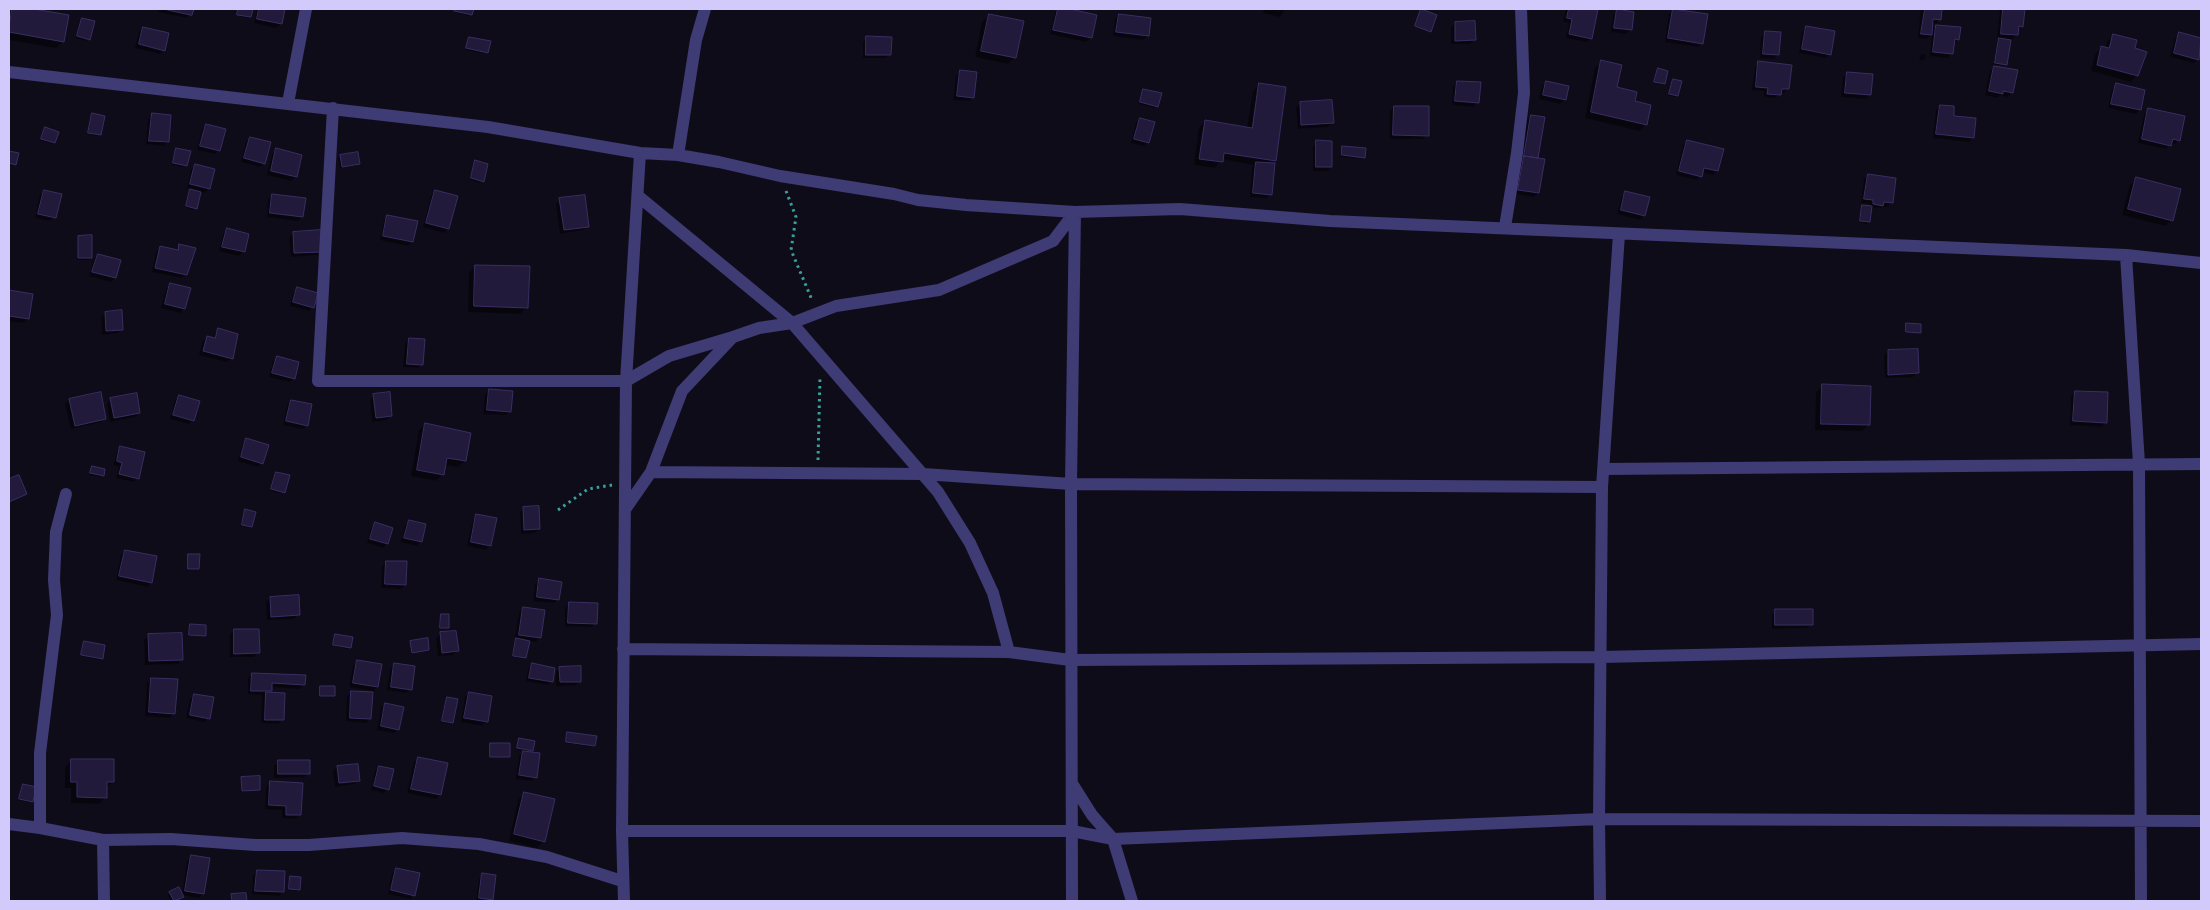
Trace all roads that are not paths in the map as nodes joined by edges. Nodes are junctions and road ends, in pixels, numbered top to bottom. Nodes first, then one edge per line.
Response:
1 (306, 9) edge
2 (705, 9) edge
3 (1521, 9) edge
4 (9, 72) edge
5 (288, 104) junction
6 (333, 108) junction
7 (640, 153) junction
8 (678, 155) junction
9 (638, 196) junction
10 (1075, 212) junction
11 (1505, 227) junction
12 (1619, 234) junction
13 (2126, 254) junction
14 (2201, 264) edge
15 (792, 323) junction
16 (733, 337) junction
17 (626, 381) junction
18 (2139, 464) junction
19 (2201, 464) edge
20 (1604, 469) junction
21 (651, 472) junction
22 (923, 474) junction
23 (1071, 484) junction
24 (1602, 487) junction
25 (66, 494) dead end
26 (626, 508) junction
27 (2201, 644) edge
28 (2138, 645) junction
29 (623, 649) junction
30 (1009, 652) junction
31 (1600, 657) junction
32 (1070, 660) junction
33 (1073, 785) junction
34 (1599, 819) junction
35 (2140, 821) junction
36 (2201, 821) edge
37 (9, 824) edge
38 (40, 828) junction
39 (1072, 830) junction
40 (622, 831) junction
41 (1113, 839) junction
42 (103, 840) junction
43 (622, 881) junction
44 (104, 901) edge
45 (624, 901) edge
46 (1072, 901) edge
47 (1132, 901) edge
48 (1600, 901) edge
49 (2140, 901) edge

1 - 5 street
2 - 8 street
3 - 11 street
4 - 5 street
5 - 6 street
6 - 7 street
6 - 17 street
7 - 8 street
7 - 9 street
8 - 10 street
9 - 15 street
9 - 17 street
10 - 11 street
10 - 15 street
10 - 23 street
11 - 12 street
12 - 13 street
12 - 20 street
13 - 14 street
13 - 18 street
15 - 16 street
15 - 22 street
16 - 17 street
16 - 21 street
17 - 26 street
18 - 19 street
18 - 20 street
18 - 28 street
20 - 24 street
21 - 22 street
21 - 26 street
22 - 23 street
22 - 30 street
23 - 24 street
23 - 32 street
24 - 31 street
25 - 38 street
26 - 29 street
27 - 28 street
28 - 31 street
28 - 35 street
29 - 30 street
29 - 40 street
30 - 32 street
31 - 32 street
31 - 34 street
32 - 33 street
33 - 39 street
33 - 41 street
34 - 35 street
34 - 41 street
34 - 48 street
35 - 36 street
35 - 49 street
37 - 38 street
38 - 42 street
39 - 40 street
39 - 41 street
39 - 46 street
40 - 43 street
41 - 47 street
42 - 43 street
42 - 44 street
43 - 45 street

